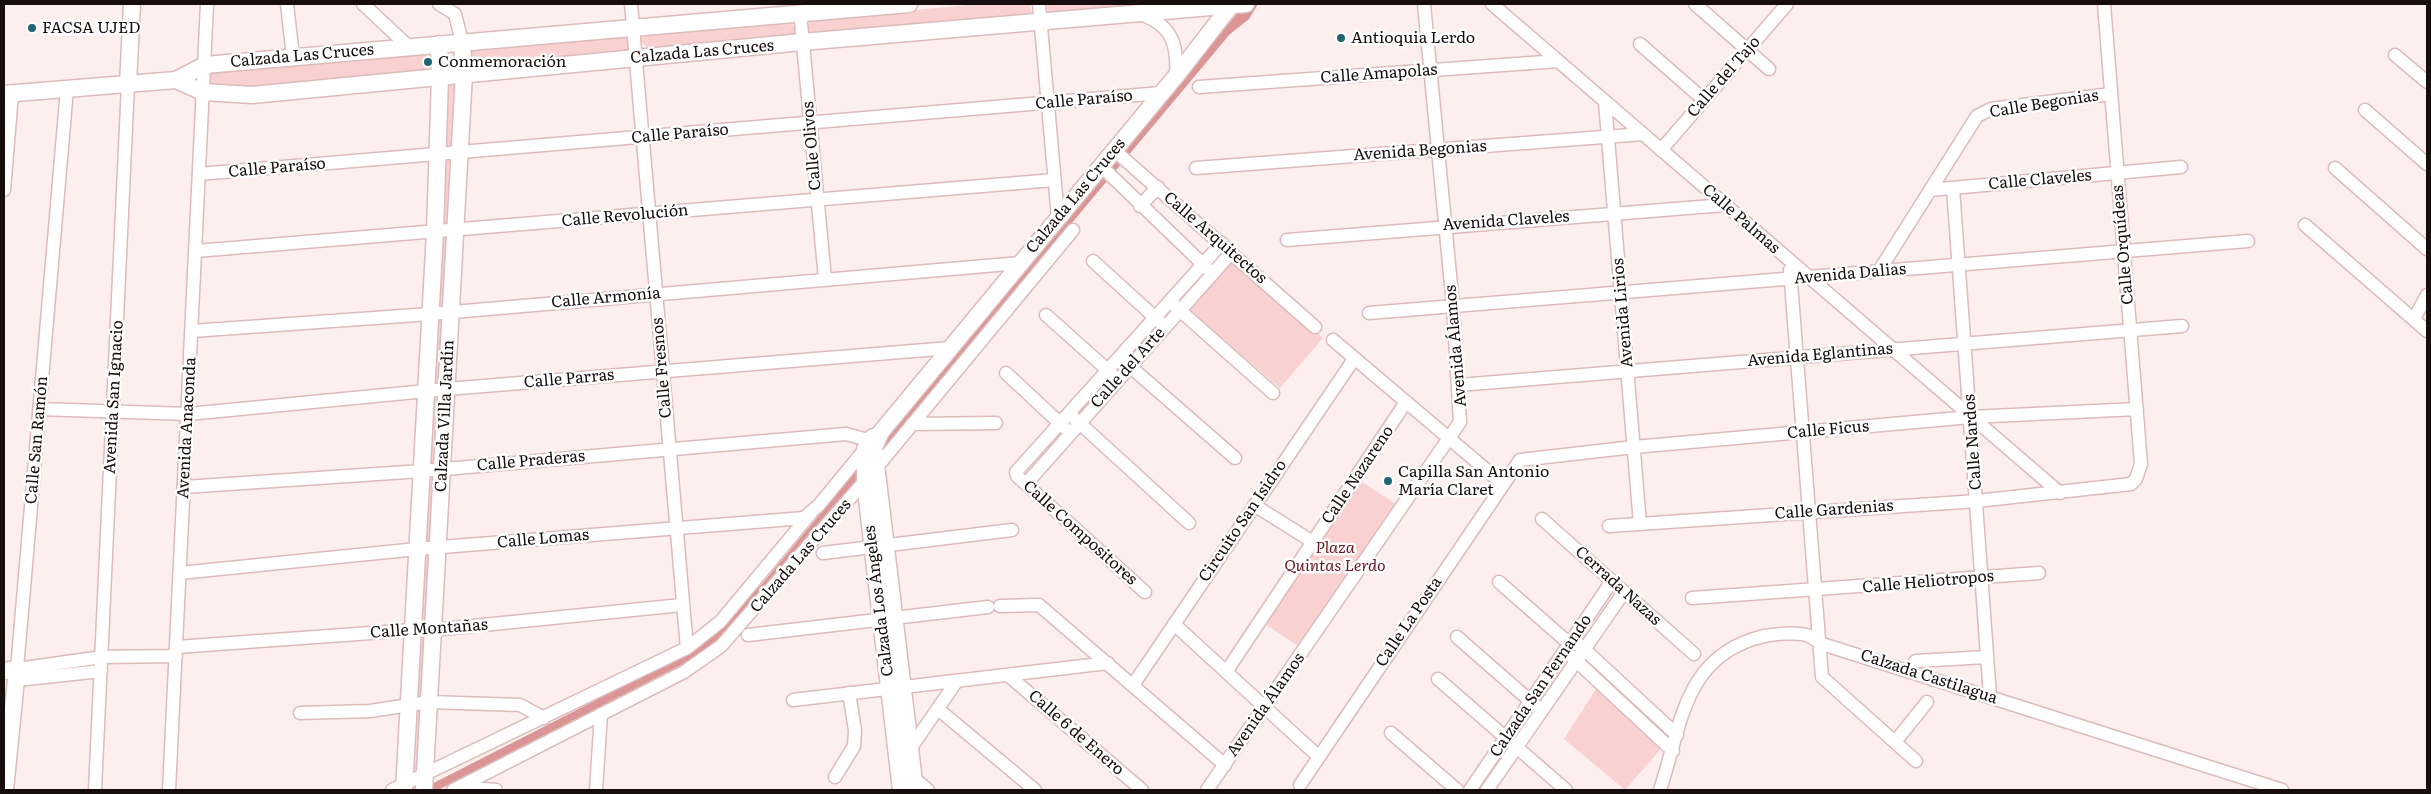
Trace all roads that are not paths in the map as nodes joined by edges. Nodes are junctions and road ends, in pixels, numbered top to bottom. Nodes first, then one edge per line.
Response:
1 (132, 4) edge
2 (207, 4) edge
3 (287, 4) edge
4 (363, 4) edge
5 (439, 4) edge
6 (630, 4) edge
7 (909, 4) edge
8 (1039, 4) edge
9 (1236, 4) edge
10 (1424, 4) edge
11 (1492, 4) edge
12 (1695, 4) edge
13 (1787, 4) edge
14 (2104, 4) edge
15 (809, 9) edge
16 (1140, 14) junction
17 (1041, 22) junction
18 (632, 27) junction
19 (462, 42) junction
20 (802, 42) junction
21 (439, 44) junction
22 (1640, 44) dead end
23 (409, 47) junction
24 (1747, 50) junction
25 (2395, 55) dead end
26 (294, 57) junction
27 (635, 58) junction
28 (1558, 61) junction
29 (204, 65) junction
30 (1769, 69) dead end
31 (1431, 70) junction
32 (464, 74) junction
33 (1176, 76) junction
34 (440, 77) junction
35 (176, 80) junction
36 (2427, 82) edge
37 (128, 84) junction
38 (1199, 87) dead end
39 (67, 89) junction
40 (203, 92) junction
41 (1161, 93) junction
42 (8, 94) edge
43 (2111, 94) junction
44 (1704, 100) junction
45 (1605, 102) junction
46 (1047, 103) junction
47 (2365, 110) dead end
48 (810, 123) junction
49 (1643, 134) junction
50 (1608, 136) junction
51 (642, 137) junction
52 (1114, 150) junction
53 (1438, 150) junction
54 (1661, 150) junction
55 (460, 152) junction
56 (436, 154) junction
57 (2427, 164) edge
58 (1130, 165) junction
59 (1101, 166) junction
60 (2181, 167) dead end
61 (1196, 168) dead end
62 (2335, 168) dead end
63 (2118, 173) junction
64 (199, 174) junction
65 (1054, 180) junction
66 (1117, 180) junction
67 (1158, 187) junction
68 (1953, 188) junction
69 (4, 190) edge
70 (1930, 190) junction
71 (817, 200) junction
72 (1725, 205) junction
73 (1140, 206) junction
74 (1614, 213) junction
75 (648, 214) junction
76 (1058, 218) junction
77 (2304, 225) dead end
78 (1446, 226) junction
79 (456, 230) junction
80 (1074, 230) dead end
81 (435, 232) junction
82 (1287, 240) dead end
83 (2248, 241) dead end
84 (1222, 244) junction
85 (2427, 249) edge
86 (196, 251) junction
87 (1232, 252) junction
88 (2124, 252) junction
89 (1789, 260) junction
90 (1093, 261) dead end
91 (1020, 263) junction
92 (1203, 264) junction
93 (1959, 265) junction
94 (1879, 271) junction
95 (1213, 274) junction
96 (1808, 276) junction
97 (1790, 278) junction
98 (825, 279) junction
99 (1621, 292) junction
100 (655, 294) junction
101 (2427, 295) edge
102 (1170, 301) junction
103 (1453, 306) junction
104 (1180, 310) junction
105 (451, 312) junction
106 (1369, 313) dead end
107 (430, 314) junction
108 (1046, 315) dead end
109 (1155, 318) junction
110 (2414, 319) junction
111 (2182, 326) dead end
112 (1165, 327) junction
113 (1316, 327) dead end
114 (2130, 330) junction
115 (192, 331) junction
116 (2427, 331) edge
117 (1333, 340) dead end
118 (1966, 343) junction
119 (950, 348) junction
120 (1892, 349) junction
121 (1119, 357) junction
122 (1797, 357) junction
123 (1354, 359) junction
124 (1130, 366) junction
125 (1108, 370) junction
126 (1627, 370) junction
127 (662, 371) junction
128 (1006, 373) dead end
129 (1118, 380) junction
130 (1459, 384) junction
131 (447, 390) junction
132 (426, 392) junction
133 (1273, 393) dead end
134 (1406, 402) junction
135 (40, 409) junction
136 (2137, 409) junction
137 (113, 412) junction
138 (1069, 413) junction
139 (188, 414) junction
140 (1971, 417) junction
141 (996, 423) dead end
142 (1060, 423) junction
143 (1079, 423) junction
144 (912, 424) junction
145 (1803, 432) junction
146 (1070, 433) junction
147 (1449, 439) junction
148 (1634, 447) junction
149 (669, 449) junction
150 (872, 454) junction
151 (1235, 458) dead end
152 (1520, 460) joint
153 (442, 469) junction
154 (422, 471) junction
155 (1016, 474) joint
156 (1026, 484) junction
157 (1503, 484) junction
158 (2131, 484) joint
159 (184, 487) junction
160 (2060, 493) junction
161 (1976, 501) junction
162 (1254, 505) junction
163 (1810, 512) junction
164 (812, 513) junction
165 (1542, 519) dead end
166 (1188, 523) dead end
167 (1640, 524) junction
168 (1609, 526) dead end
169 (676, 528) junction
170 (1012, 530) dead end
171 (1313, 542) junction
172 (879, 546) junction
173 (438, 547) junction
174 (418, 549) junction
175 (823, 552) dead end
176 (180, 573) junction
177 (2039, 573) dead end
178 (1981, 577) junction
179 (1612, 581) junction
180 (1499, 582) dead end
181 (1816, 591) junction
182 (1145, 592) dead end
183 (1624, 592) junction
184 (1692, 598) dead end
185 (682, 605) junction
186 (888, 619) junction
187 (1174, 624) junction
188 (413, 630) junction
189 (433, 630) junction
190 (748, 635) dead end
191 (1457, 637) dead end
192 (1568, 643) junction
193 (1819, 643) junction
194 (687, 648) junction
195 (1584, 649) junction
196 (176, 651) junction
197 (1694, 654) dead end
198 (102, 657) junction
199 (1987, 658) junction
200 (1576, 662) junction
201 (1108, 664) junction
202 (1908, 670) junction
203 (101, 671) junction
204 (1226, 672) junction
205 (10, 675) edge
206 (1009, 676) junction
207 (1438, 679) dead end
208 (956, 682) junction
209 (1133, 685) junction
210 (896, 687) junction
211 (849, 692) junction
212 (1990, 696) junction
213 (793, 700) dead end
214 (1531, 701) junction
215 (429, 702) junction
216 (1928, 702) dead end
217 (409, 705) junction
218 (1265, 708) junction
219 (938, 709) junction
220 (1542, 711) junction
221 (300, 713) dead end
222 (601, 714) junction
223 (544, 718) junction
224 (1391, 733) dead end
225 (1678, 735) junction
226 (1506, 738) junction
227 (1895, 742) junction
228 (1516, 747) junction
229 (910, 749) junction
230 (1673, 750) junction
231 (1319, 757) junction
232 (1916, 761) dead end
233 (898, 765) junction
234 (1225, 765) junction
235 (835, 777) dead end
236 (424, 783) edge
237 (915, 784) edge
238 (1300, 785) dead end
239 (400, 788) edge
240 (456, 789) edge
241 (5, 790) edge
242 (95, 790) edge
243 (169, 790) edge
244 (496, 790) edge
245 (596, 790) edge
246 (901, 790) edge
247 (928, 790) edge
248 (1035, 790) edge
249 (1142, 790) edge
250 (1207, 790) edge
251 (1457, 790) edge
252 (1470, 790) edge
253 (1487, 790) edge
254 (1566, 790) edge
255 (1660, 790) edge
256 (2282, 790) edge

1 - 37 street, Avenida San Ignacio
2 - 29 street, Avenida Anaconda
3 - 26 street
4 - 23 street
5 - 19 street
6 - 18 street, Calle Fresnos
7 - 15 street, Calzada Las Cruces
8 - 17 street
9 - 16 street, Calzada Las Cruces
9 - 33 street, Calzada Las Cruces
10 - 31 street, Avenida Álamos
11 - 28 street, Calle Palmas
12 - 24 street
13 - 24 street, Calle del Tajo
14 - 43 street, Calle Orquídeas
15 - 18 street, Calzada Las Cruces
15 - 20 street, Calle Olivos
16 - 17 street, Calzada Las Cruces
16 - 33 street
17 - 20 street, Calzada Las Cruces
17 - 46 street
18 - 19 street, Calzada Las Cruces
18 - 27 street, Calle Fresnos
19 - 21 street, Calzada Las Cruces
19 - 32 street, Calzada Villa Jardín
20 - 27 street, Calzada Las Cruces
20 - 48 street, Calle Olivos
21 - 23 street, Calzada Las Cruces
21 - 34 street, Calzada Villa Jardín
22 - 44 street
23 - 26 street, Calzada Las Cruces
24 - 30 street
24 - 44 street, Calle del Tajo
25 - 36 street
26 - 29 street, Calzada Las Cruces
27 - 32 street, Calzada Las Cruces
27 - 51 street, Calle Fresnos
28 - 31 street, Calle Amapolas
28 - 45 street, Calle Palmas
29 - 35 street, Calzada Las Cruces
29 - 40 street, Avenida Anaconda
31 - 38 street, Calle Amapolas
31 - 53 street, Avenida Álamos
32 - 34 street, Calzada Las Cruces
32 - 55 street, Calzada Villa Jardín
33 - 41 street, Calzada Las Cruces
34 - 40 street, Calzada Las Cruces
34 - 56 street, Calzada Villa Jardín
35 - 37 street, Calzada Las Cruces
35 - 40 street, Calzada Las Cruces
37 - 39 street, Calzada Las Cruces
37 - 137 street, Avenida San Ignacio
39 - 42 street, Calzada Las Cruces
39 - 135 street, Calle San Ramón
40 - 64 street, Avenida Anaconda
41 - 46 street, Calle Paraíso
41 - 52 street, Calzada Las Cruces
42 - 69 street
43 - 63 street, Calle Orquídeas
43 - 70 street, Calle Begonias
44 - 54 street, Calle del Tajo
45 - 49 street, Calle Palmas
45 - 50 street, Avenida Lirios
46 - 48 street, Calle Paraíso
46 - 65 street
47 - 57 street
48 - 51 street, Calle Paraíso
48 - 71 street, Calle Olivos
49 - 50 street, Avenida Begonias
49 - 54 street, Calle Palmas
50 - 53 street, Avenida Begonias
50 - 74 street, Avenida Lirios
51 - 55 street, Calle Paraíso
51 - 75 street, Calle Fresnos
52 - 58 street, Calle Arquitectos
52 - 59 street, Calzada Las Cruces
53 - 61 street, Avenida Begonias
53 - 78 street, Avenida Álamos
54 - 72 street, Calle Palmas
55 - 56 street, Calle Paraíso
55 - 79 street, Calzada Villa Jardín
56 - 64 street, Calle Paraíso
56 - 81 street, Calzada Villa Jardín
58 - 66 street
58 - 67 street, Calle Arquitectos
59 - 66 street
59 - 76 street, Calzada Las Cruces
60 - 63 street, Calle Claveles
62 - 85 street
63 - 68 street, Calle Claveles
63 - 88 street, Calle Orquídeas
64 - 86 street, Avenida Anaconda
65 - 71 street, Calle Revolución
65 - 76 street
66 - 73 street
67 - 73 street
67 - 84 street, Calle Arquitectos
68 - 70 street, Calle Claveles
68 - 93 street, Calle Nardos
70 - 94 street
71 - 75 street, Calle Revolución
71 - 98 street, Calle Olivos
72 - 74 street, Avenida Claveles
72 - 89 street, Calle Palmas
73 - 92 street
74 - 78 street, Avenida Claveles
74 - 99 street, Avenida Lirios
75 - 79 street, Calle Revolución
75 - 100 street, Calle Fresnos
76 - 91 street, Calzada Las Cruces
77 - 110 street
78 - 82 street, Avenida Claveles
78 - 103 street, Avenida Álamos
79 - 81 street, Calle Revolución
79 - 105 street, Calzada Villa Jardín
80 - 144 street, Calzada Las Cruces
81 - 86 street, Calle Revolución
81 - 107 street, Calzada Villa Jardín
83 - 88 street, Avenida Dalias
84 - 87 street, Calle Arquitectos
84 - 92 street, Calle del Arte
86 - 115 street, Avenida Anaconda
87 - 95 street, Calle del Arte
87 - 113 street, Calle Arquitectos
88 - 93 street, Avenida Dalias
88 - 114 street, Calle Orquídeas
89 - 96 street, Calle Palmas
89 - 97 street
90 - 109 street
91 - 98 street, Calle Armonía
91 - 119 street, Calzada Las Cruces
92 - 95 street
92 - 102 street, Calle del Arte
93 - 94 street, Avenida Dalias
93 - 118 street, Calle Nardos
94 - 96 street, Avenida Dalias
95 - 104 street, Calle del Arte
96 - 97 street, Avenida Dalias
96 - 120 street, Calle Palmas
97 - 99 street, Avenida Dalias
97 - 122 street
98 - 100 street, Calle Armonía
99 - 103 street, Avenida Dalias
99 - 126 street, Avenida Lirios
100 - 105 street, Calle Armonía
100 - 127 street, Calle Fresnos
101 - 110 street
102 - 104 street
102 - 109 street, Calle del Arte
103 - 106 street, Avenida Dalias
103 - 130 street, Avenida Álamos
104 - 112 street, Calle del Arte
104 - 133 street
105 - 107 street, Calle Armonía
105 - 131 street, Calzada Villa Jardín
107 - 115 street, Calle Armonía
107 - 132 street, Calzada Villa Jardín
108 - 125 street
109 - 112 street
109 - 121 street, Calle del Arte
110 - 116 street
111 - 114 street, Avenida Eglantinas
112 - 124 street, Calle del Arte
114 - 118 street, Avenida Eglantinas
114 - 136 street, Calle Orquídeas
115 - 139 street, Avenida Anaconda
117 - 123 street
118 - 120 street, Avenida Eglantinas
118 - 140 street, Calle Nardos
119 - 127 street, Calle Parras
119 - 150 street, Calzada Las Cruces
120 - 122 street, Avenida Eglantinas
120 - 140 street, Calle Palmas
121 - 124 street
121 - 125 street, Calle del Arte
122 - 126 street, Avenida Eglantinas
122 - 145 street
123 - 134 street
123 - 162 street, Circuito San Isidro
124 - 129 street, Calle del Arte
124 - 151 street
125 - 129 street
125 - 138 street, Calle del Arte
126 - 130 street, Avenida Eglantinas
126 - 148 street, Avenida Lirios
127 - 131 street, Calle Parras
127 - 149 street, Calle Fresnos
128 - 142 street
129 - 143 street, Calle del Arte
130 - 147 street, Avenida Álamos
131 - 132 street, Calle Parras
131 - 153 street, Calzada Villa Jardín
132 - 139 street, Calle Parras
132 - 154 street, Calzada Villa Jardín
134 - 147 street
134 - 171 street, Calle Nazareno
135 - 137 street, Calle Parras
135 - 205 street, Calle San Ramón
136 - 140 street, Calle Ficus
136 - 158 street, Calle Orquídeas
137 - 139 street, Calle Parras
137 - 198 street, Avenida San Ignacio
138 - 142 street, Calle del Arte
138 - 143 street
139 - 159 street, Avenida Anaconda
140 - 145 street, Calle Ficus
140 - 160 street, Calle Palmas
140 - 161 street, Calle Nardos
141 - 144 street
142 - 146 street
142 - 155 street, Calle del Arte
143 - 146 street, Calle del Arte
143 - 166 street
144 - 150 street, Calzada Las Cruces
145 - 148 street, Calle Ficus
145 - 163 street
146 - 156 street, Calle del Arte
147 - 157 street
147 - 218 street, Avenida Álamos
148 - 152 street, Calle Ficus
148 - 167 street, Avenida Lirios
149 - 150 street, Calle Praderas
149 - 153 street, Calle Praderas
149 - 169 street, Calle Fresnos
150 - 164 street
150 - 172 street, Calzada Los Ángeles
150 - 222 street, Calzada Las Cruces
152 - 157 street, Calle La Posta
153 - 154 street, Calle Praderas
153 - 173 street, Calzada Villa Jardín
154 - 159 street, Calle Praderas
154 - 174 street, Calzada Villa Jardín
155 - 156 street, Calle Compositores
156 - 182 street, Calle Compositores
157 - 231 street, Calle La Posta
158 - 160 street, Calle Gardenias
159 - 176 street, Avenida Anaconda
160 - 161 street, Calle Gardenias
161 - 163 street, Calle Gardenias
161 - 178 street, Calle Nardos
162 - 171 street
162 - 187 street, Circuito San Isidro
163 - 167 street, Calle Gardenias
163 - 181 street
164 - 169 street, Calle Lomas
164 - 194 street, Calzada Las Cruces
165 - 179 street, Cerrada Nazas
167 - 168 street, Calle Gardenias
169 - 173 street, Calle Lomas
169 - 185 street, Calle Fresnos
170 - 172 street
171 - 204 street, Calle Nazareno
172 - 175 street
172 - 186 street, Calzada Los Ángeles
173 - 174 street, Calle Lomas
173 - 189 street, Calzada Villa Jardín
174 - 176 street, Calle Lomas
174 - 188 street, Calzada Villa Jardín
176 - 196 street, Avenida Anaconda
177 - 178 street, Calle Heliotropos
178 - 181 street, Calle Heliotropos
178 - 199 street, Calle Nardos
179 - 183 street, Cerrada Nazas
179 - 192 street, Calzada San Fernando
180 - 192 street
181 - 184 street, Calle Heliotropos
181 - 193 street
183 - 195 street, Calzada San Fernando
183 - 197 street, Cerrada Nazas
185 - 189 street, Calle Montañas
185 - 194 street, Calle Fresnos
186 - 190 street
186 - 201 street
186 - 210 street, Calzada Los Ángeles
187 - 204 street
187 - 209 street, Circuito San Isidro
188 - 189 street, Calle Montañas
188 - 196 street, Calle Montañas
188 - 217 street, Calzada Villa Jardín
189 - 215 street, Calzada Villa Jardín
191 - 214 street
192 - 195 street
192 - 200 street
192 - 214 street, Calzada San Fernando
193 - 202 street, Calzada Castilagua
193 - 225 street, Calzada Castilagua
193 - 227 street
194 - 223 street, Calzada Las Cruces
195 - 200 street, Calzada San Fernando
195 - 225 street
196 - 198 street, Calle Montañas
196 - 243 street, Avenida Anaconda
198 - 203 street, Avenida San Ignacio
198 - 205 street, Calle Montañas
199 - 202 street
199 - 212 street, Calle Nardos
200 - 220 street, Calzada San Fernando
200 - 230 street
201 - 206 street, Calzada Los Ángeles
201 - 209 street
202 - 212 street, Calzada Castilagua
203 - 205 street
203 - 242 street, Avenida San Ignacio
204 - 218 street
205 - 241 street, Calle San Ramón
206 - 208 street, Calzada Los Ángeles
206 - 249 street, Calle 6 de Enero
207 - 226 street
208 - 210 street, Calzada Los Ángeles
208 - 219 street
209 - 234 street
210 - 211 street
210 - 229 street, Calzada Los Ángeles
210 - 233 street, Calzada Los Ángeles
211 - 213 street
211 - 235 street
212 - 256 street, Calzada Castilagua
214 - 220 street
214 - 226 street, Calzada San Fernando
215 - 217 street
215 - 223 street
215 - 236 street, Calzada Villa Jardín
216 - 227 street
217 - 221 street
217 - 239 street, Calzada Villa Jardín
218 - 231 street
218 - 234 street, Avenida Álamos
219 - 229 street
219 - 248 street
220 - 228 street, Calzada San Fernando
222 - 240 street, Calzada Las Cruces
222 - 245 street
223 - 236 street, Calzada Las Cruces
224 - 251 street
225 - 230 street, Calzada Castilagua
226 - 228 street
226 - 252 street, Calzada San Fernando
227 - 232 street
228 - 253 street, Calzada San Fernando
228 - 254 street
229 - 233 street
229 - 237 street, Calzada Los Ángeles
230 - 255 street, Calzada Castilagua
231 - 238 street, Calle La Posta
233 - 237 street
233 - 246 street, Calzada Los Ángeles
234 - 250 street, Avenida Álamos
236 - 239 street, Calzada Las Cruces
237 - 247 street
240 - 244 street

